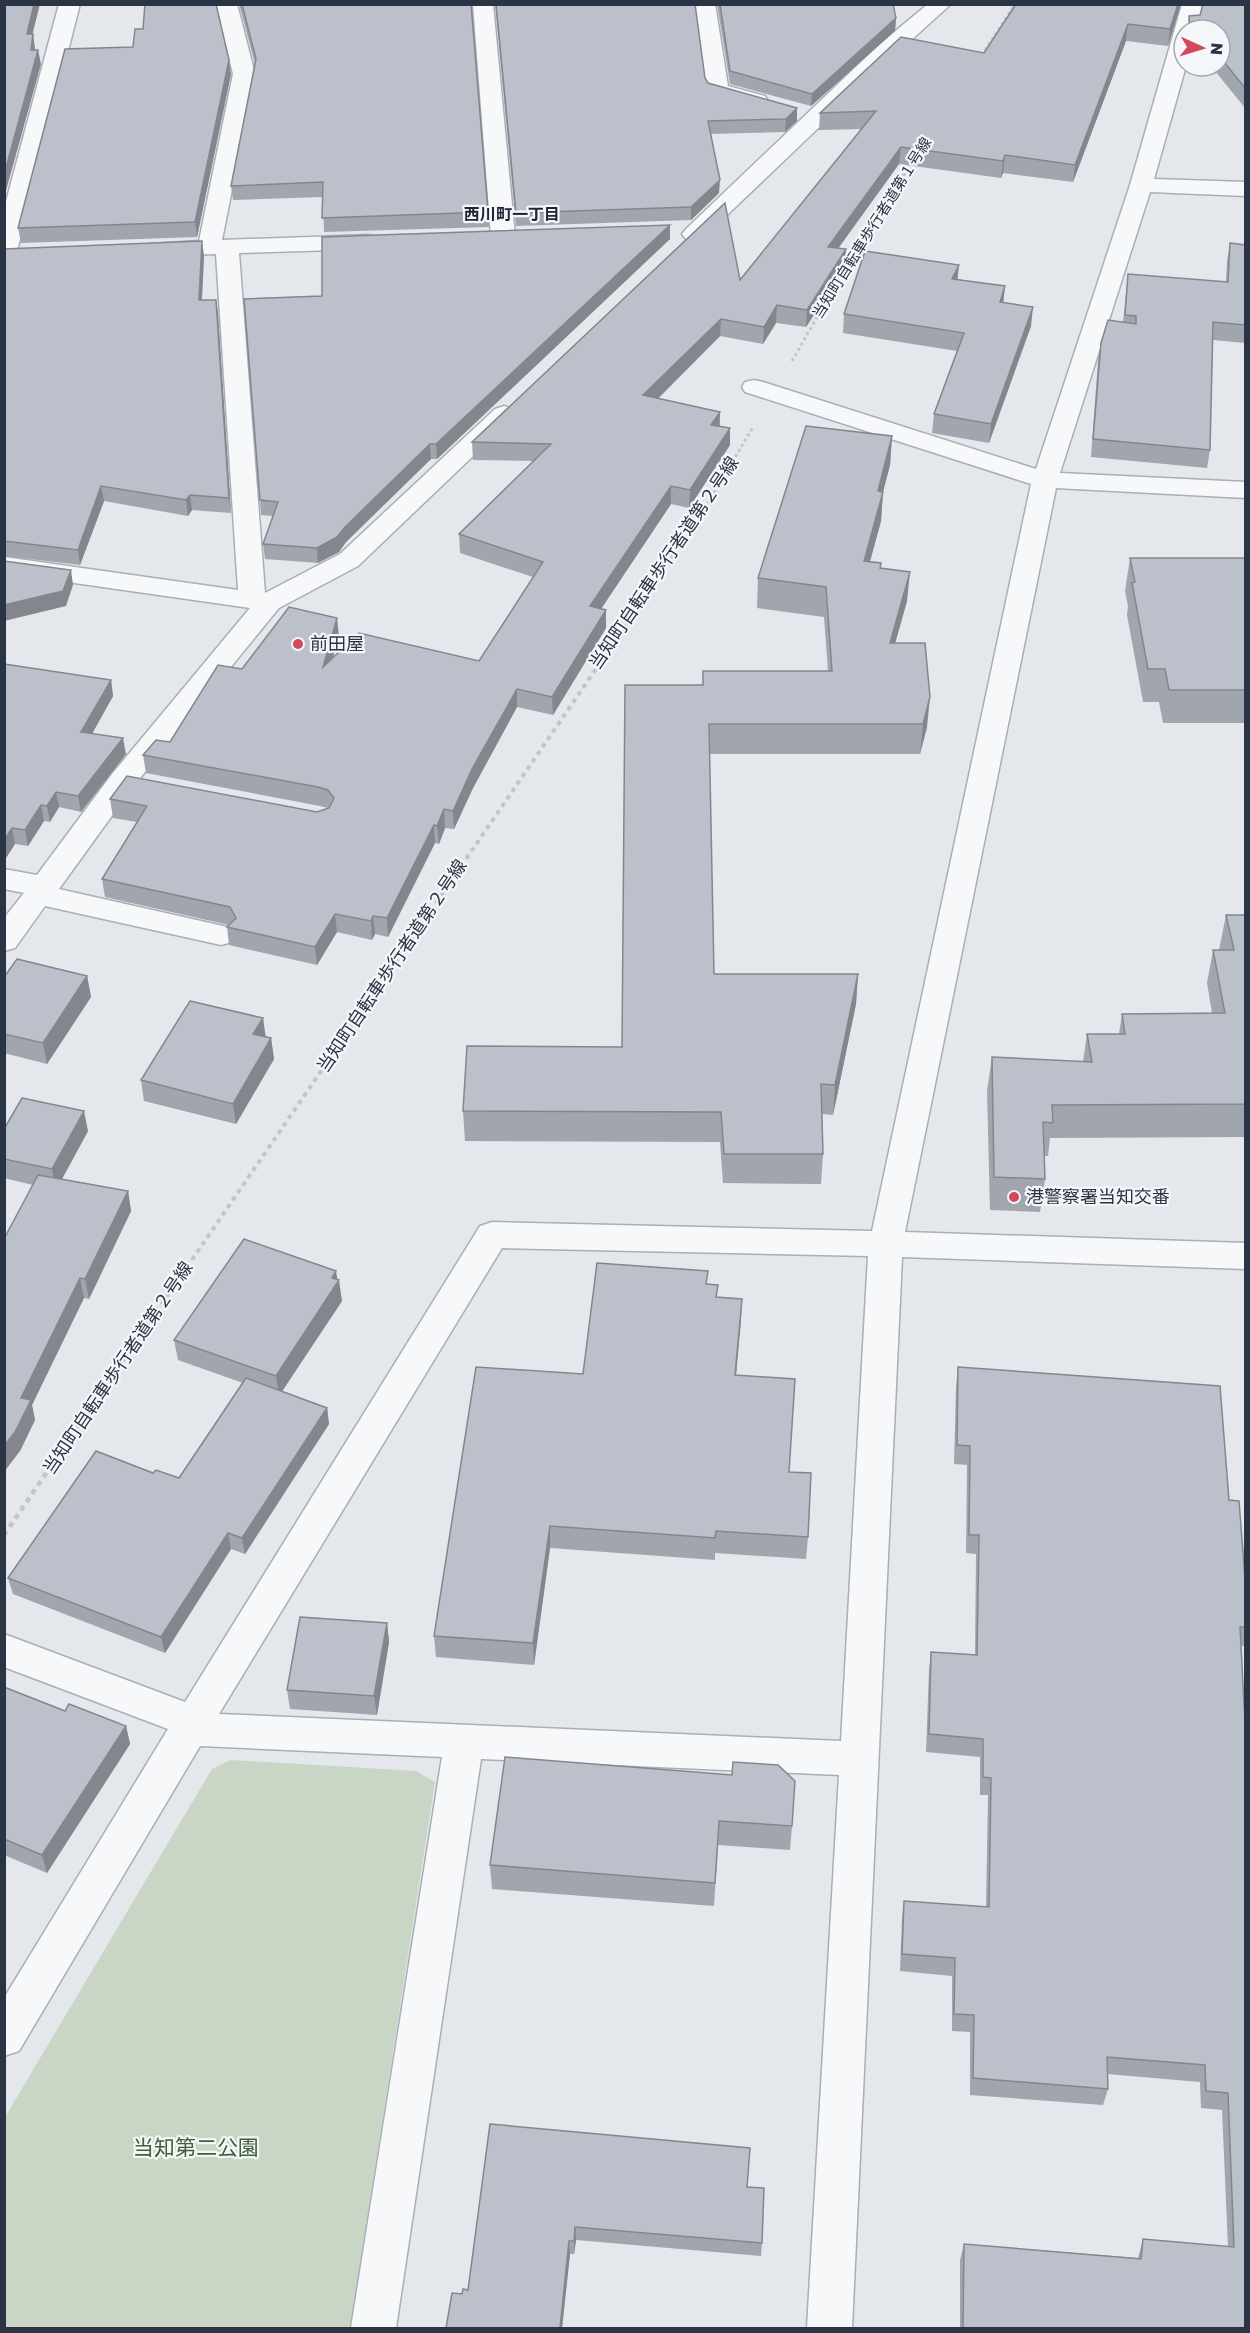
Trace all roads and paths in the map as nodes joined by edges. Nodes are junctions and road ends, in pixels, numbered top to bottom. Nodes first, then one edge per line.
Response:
1 (70, 4) edge
2 (226, 4) edge
3 (483, 4) edge
4 (704, 4) edge
5 (941, 4) edge
6 (1015, 4) edge
7 (977, 63) edge
8 (1172, 77) edge
9 (772, 105) edge
10 (913, 161) edge
11 (1141, 185) junction
12 (1245, 189) edge
13 (503, 236) edge
14 (683, 237) dead end
15 (388, 241) edge
16 (218, 248) junction
17 (137, 250) edge
18 (29, 253) edge
19 (5, 254) edge
20 (764, 390) junction
21 (520, 398) edge
22 (1045, 480) junction
23 (1245, 490) edge
24 (4, 565) edge
25 (260, 601) junction
26 (122, 782) junction
27 (157, 788) edge
28 (4, 879) edge
29 (42, 891) junction
30 (221, 935) dead end
31 (4, 941) edge
32 (886, 1244) junction
33 (1245, 1256) edge
34 (4, 1535) edge
35 (4, 1650) edge
36 (191, 1725) junction
37 (464, 1741) junction
38 (860, 1759) junction
39 (4, 2037) edge
40 (373, 2328) edge
41 (830, 2328) edge

1 - 19 street
2 - 16 street
3 - 13 street
4 - 9 street
5 - 14 street
6 - 7 path
8 - 11 street
10 - 20 path, 当知町自転車歩行者道第１号線
11 - 12 street
11 - 22 street
15 - 16 street
16 - 17 street
16 - 25 street
18 - 19 street
20 - 22 street
20 - 34 path, 当知町自転車歩行者道第２号線
21 - 25 street
22 - 23 street
22 - 32 street
24 - 25 street
25 - 26 street
26 - 27 street
26 - 29 street
28 - 29 street
29 - 30 street
29 - 31 street
32 - 33 street
32 - 36 street
32 - 38 street
35 - 36 street
36 - 37 street
36 - 39 street
37 - 38 street
37 - 40 street
38 - 41 street

